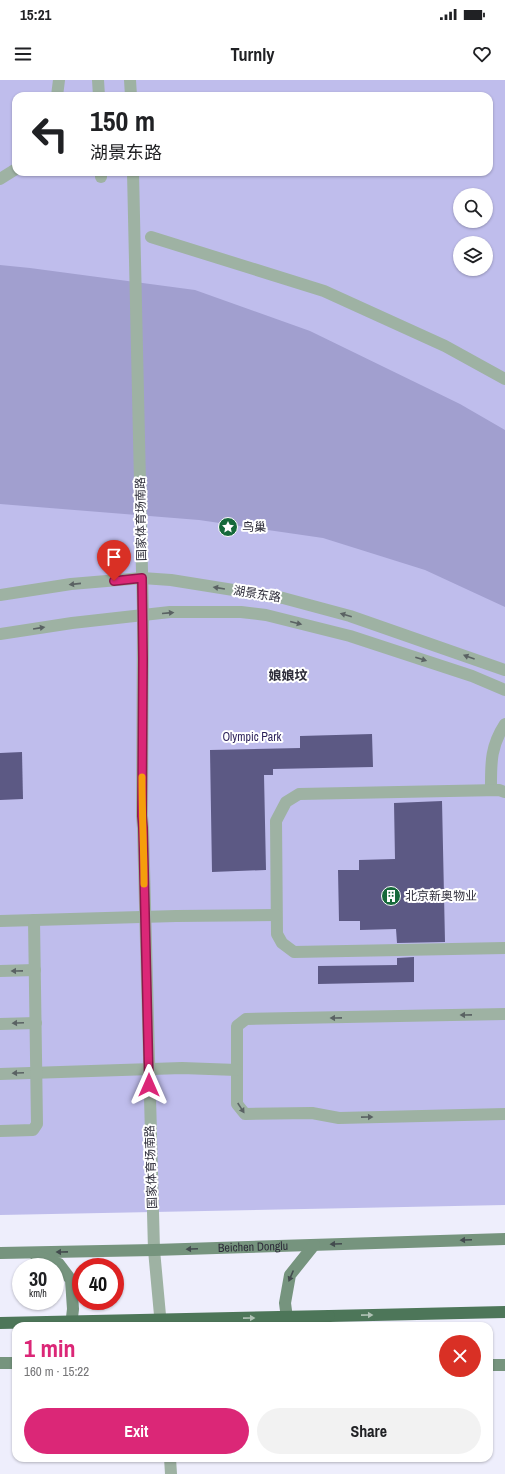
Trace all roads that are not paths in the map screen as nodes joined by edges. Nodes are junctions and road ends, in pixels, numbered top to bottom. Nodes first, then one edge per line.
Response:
1 (59, 80) edge
2 (98, 80) edge
3 (130, 80) edge
4 (58, 92) edge
5 (99, 92) edge
6 (131, 92) edge
7 (12, 172) edge
8 (134, 176) edge
9 (0, 179) edge
10 (151, 237) dead end
11 (505, 379) edge
12 (142, 578) junction
13 (0, 595) edge
14 (143, 616) junction
15 (0, 634) edge
16 (505, 670) edge
17 (505, 690) edge
18 (505, 724) edge
19 (491, 790) junction
20 (505, 792) edge
21 (276, 915) junction
22 (145, 917) junction
23 (34, 920) junction
24 (0, 921) edge
25 (505, 948) edge
26 (35, 970) junction
27 (0, 971) edge
28 (505, 1014) edge
29 (36, 1023) junction
30 (0, 1024) edge
31 (149, 1069) junction
32 (237, 1070) junction
33 (37, 1073) junction
34 (0, 1074) edge
35 (505, 1114) edge
36 (0, 1132) edge
37 (505, 1239) edge
38 (314, 1245) junction
39 (154, 1250) junction
40 (0, 1253) edge
41 (28, 1253) junction
42 (505, 1312) edge
43 (47, 1322) edge
44 (71, 1322) edge
45 (161, 1322) edge
46 (288, 1322) edge
47 (0, 1323) edge
48 (12, 1323) edge
49 (0, 1363) edge
50 (12, 1363) edge
51 (493, 1365) edge
52 (505, 1365) edge
53 (170, 1462) edge
54 (171, 1474) edge

1 - 4 street
2 - 5 street
3 - 6 street
7 - 9 street
8 - 12 street, 国家体育场南路
10 - 11 street
12 -> 13 street, 湖景东路
12 - 14 street, 国家体育场南路
16 -> 12 street, 湖景东路
15 -> 14 street, 湖景东路
14 -> 17 street, 湖景东路
14 - 22 street, 国家体育场南路
18 - 19 street
19 - 20 street
19 - 21 street
21 - 22 street
21 - 25 street
22 - 23 street
22 - 31 street, 国家体育场南路
23 - 24 street
23 - 26 street
26 -> 27 street
26 - 29 street
28 -> 32 street
29 -> 30 street
29 - 33 street
31 - 32 street
31 - 33 street
31 - 39 street, 国家体育场南路
32 -> 35 street
33 -> 34 street
33 - 36 street
37 -> 38 main road, Beichen Donglu
38 -> 39 main road, Beichen Donglu
38 -> 46 main road
39 -> 41 main road, Beichen Donglu
39 - 45 street, 国家体育场南路
40 - 41 main road, Beichen Donglu
41 - 44 main road
43 -> 42 highway, bridge
47 -> 48 highway, bridge
49 - 50 main road
51 - 52 main road
53 - 54 street

